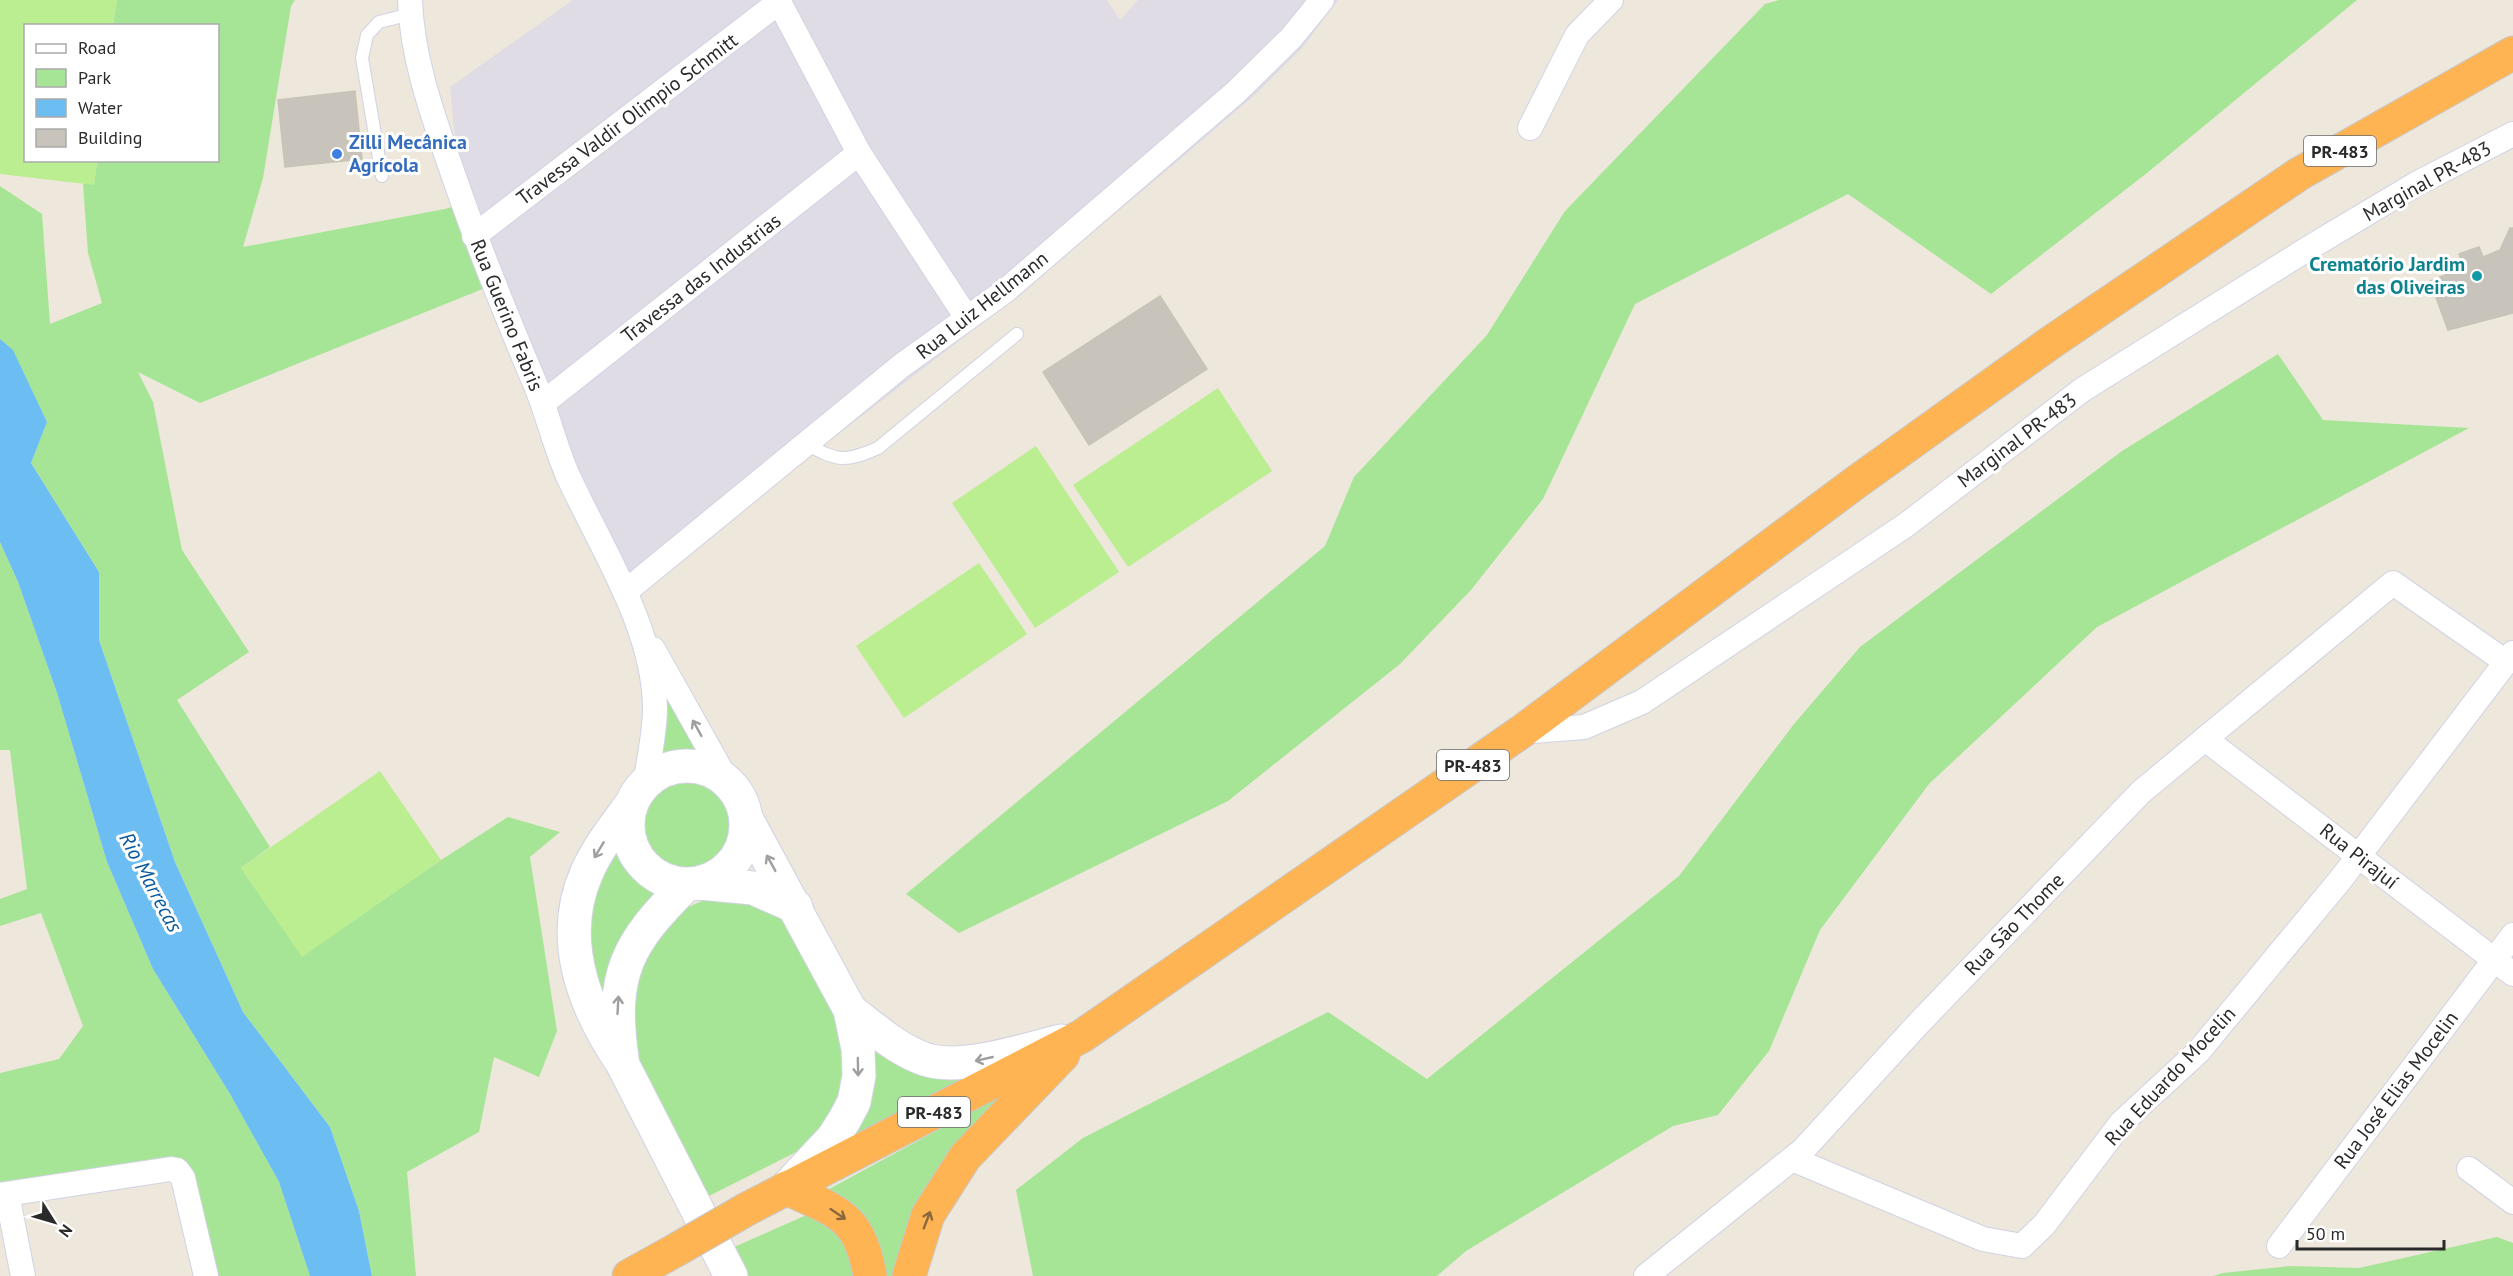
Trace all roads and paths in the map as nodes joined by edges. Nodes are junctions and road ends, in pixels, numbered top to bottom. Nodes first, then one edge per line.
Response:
1 (1322, 0) edge
2 (1611, 0) edge
3 (779, 1) edge
4 (410, 7) edge
5 (2513, 52) edge
6 (1530, 128) dead end
7 (2513, 134) edge
8 (859, 153) junction
9 (382, 176) dead end
10 (474, 236) junction
11 (967, 318) junction
12 (1017, 334) dead end
13 (543, 404) junction
14 (806, 444) junction
15 (626, 591) junction
16 (636, 619) junction
17 (2510, 658) edge
18 (1521, 732) junction
19 (2205, 739) junction
20 (726, 779) junction
21 (638, 793) junction
22 (746, 818) junction
23 (2359, 855) junction
24 (693, 884) junction
25 (796, 907) junction
26 (2513, 935) edge
27 (2503, 967) edge
28 (850, 1010) junction
29 (1082, 1036) junction
30 (622, 1063) junction
31 (1792, 1159) junction
32 (2469, 1169) dead end
33 (786, 1188) junction
34 (3, 1195) edge
35 (2513, 1202) edge
36 (2279, 1246) dead end
37 (23, 1276) edge
38 (206, 1276) edge
39 (629, 1276) edge
40 (731, 1276) edge
41 (870, 1276) edge
42 (909, 1276) edge
43 (1646, 1276) edge

1 - 11 street, Rua Luiz Hellmann
2 - 6 street
3 - 8 street
3 - 10 street, Travessa Valdir Olimpio Schmitt
4 - 9 lane
4 - 10 street, Rua Guerino Fabris
5 - 18 highway, PR-483
7 - 18 street, Marginal PR-483
8 - 11 street
8 - 13 street, Travessa das Industrias
10 - 13 street, Rua Guerino Fabris
11 - 14 street, Rua Luiz Hellmann
12 - 14 lane
13 - 15 street, Rua Guerino Fabris
14 - 15 street, Rua Luiz Hellmann
15 - 16 street, Rua Guerino Fabris
20 -> 16 street
16 - 21 street
17 - 19 street, Rua São Thome
17 - 23 street, Rua Eduardo Mocelin
18 - 29 highway, PR-483
19 - 23 street, Rua Pirajuí
19 - 31 street, Rua São Thome
20 - 21 street
20 - 22 street
21 - 24 street
21 -> 30 street
22 - 24 street
25 -> 22 street
23 - 27 street, Rua Pirajuí
23 - 31 street, Rua Eduardo Mocelin
24 - 25 street
30 -> 24 street
25 - 28 street
26 - 27 street, Rua José Elias Mocelin
27 - 36 street, Rua José Elias Mocelin
29 -> 28 street
28 -> 33 street
29 - 33 highway, PR-483
42 -> 29 highway
30 - 40 street
31 - 43 street, Rua São Thome
32 - 35 street
33 - 39 highway, PR-483, bridge
33 -> 41 highway
34 - 37 street
34 - 38 street

